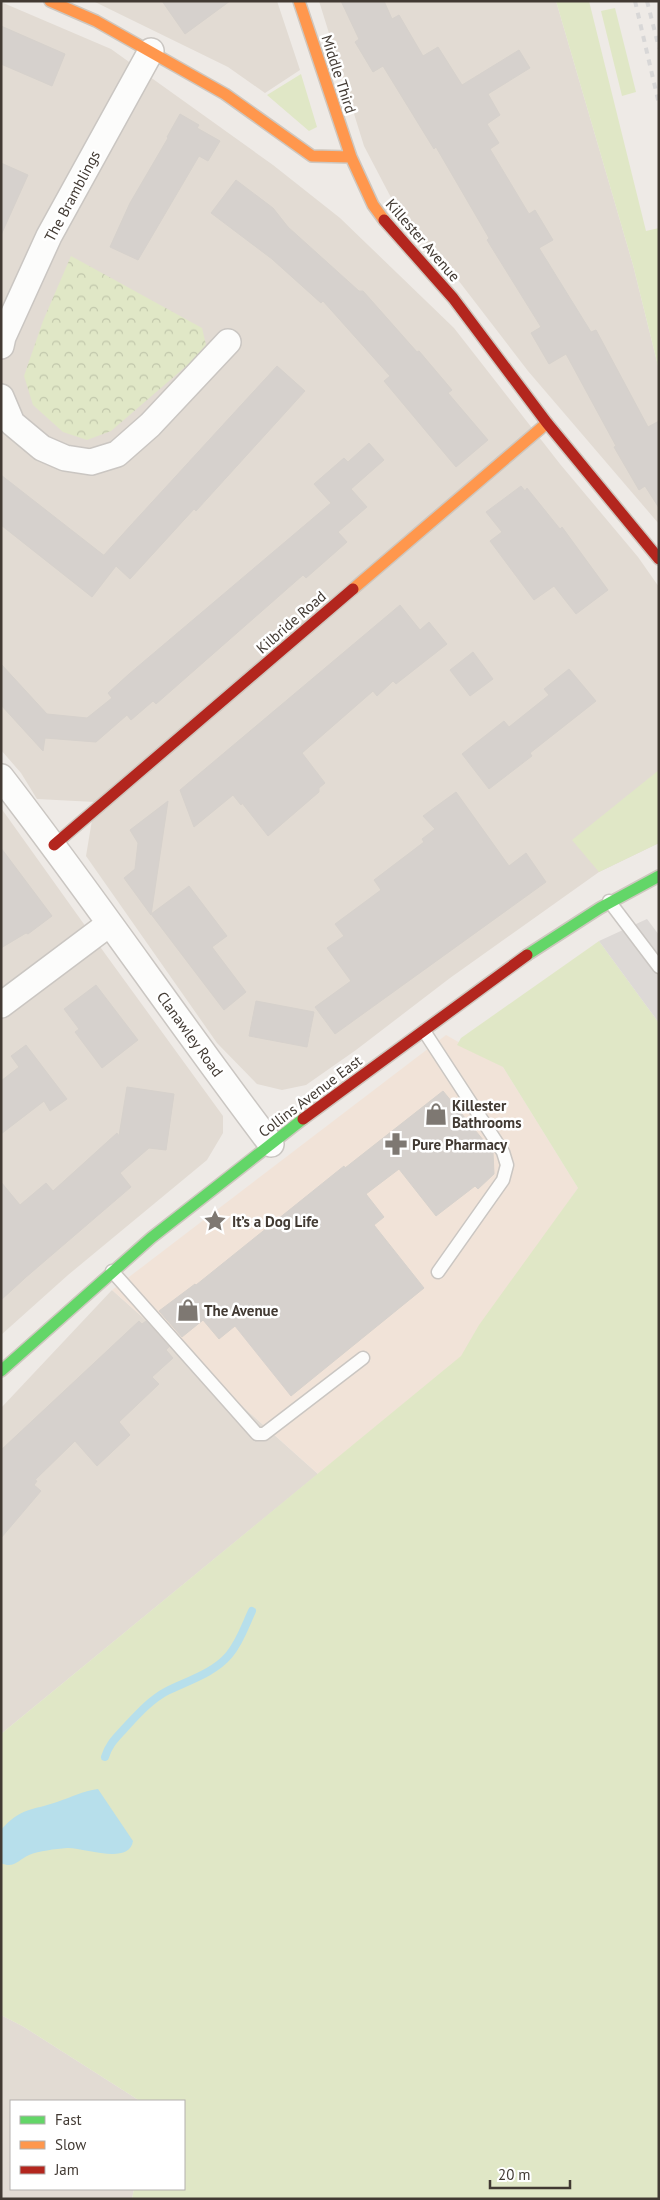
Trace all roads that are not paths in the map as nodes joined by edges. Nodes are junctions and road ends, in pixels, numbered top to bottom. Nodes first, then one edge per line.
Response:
1 (50, 1) edge
2 (299, 1) edge
3 (151, 51) junction
4 (350, 157) junction
5 (228, 342) dead end
6 (1, 346) edge
7 (1, 397) edge
8 (546, 422) junction
9 (659, 559) edge
10 (1, 776) edge
11 (54, 845) junction
12 (659, 876) edge
13 (609, 901) junction
14 (109, 924) junction
15 (659, 967) edge
16 (1, 1006) edge
17 (424, 1030) junction
18 (271, 1144) junction
19 (112, 1271) junction
20 (438, 1272) dead end
21 (364, 1358) dead end
22 (1, 1371) edge

1 - 3 street
2 - 4 street, Middle Third
3 - 4 street
3 - 6 street, The Bramblings
4 - 8 street, Killester Avenue
5 - 7 street
8 - 9 street, Killester Avenue
8 - 11 street, Kilbride Road
10 - 11 street, Clanawley Road
11 - 14 street, Clanawley Road
12 - 13 street, Collins Avenue East
13 - 15 lane
13 - 17 street, Collins Avenue East
14 - 16 street
14 - 18 street, Clanawley Road
17 - 18 street, Collins Avenue East
17 - 20 lane
18 - 19 street, Collins Avenue East
19 - 21 lane
19 - 22 street, Collins Avenue East

